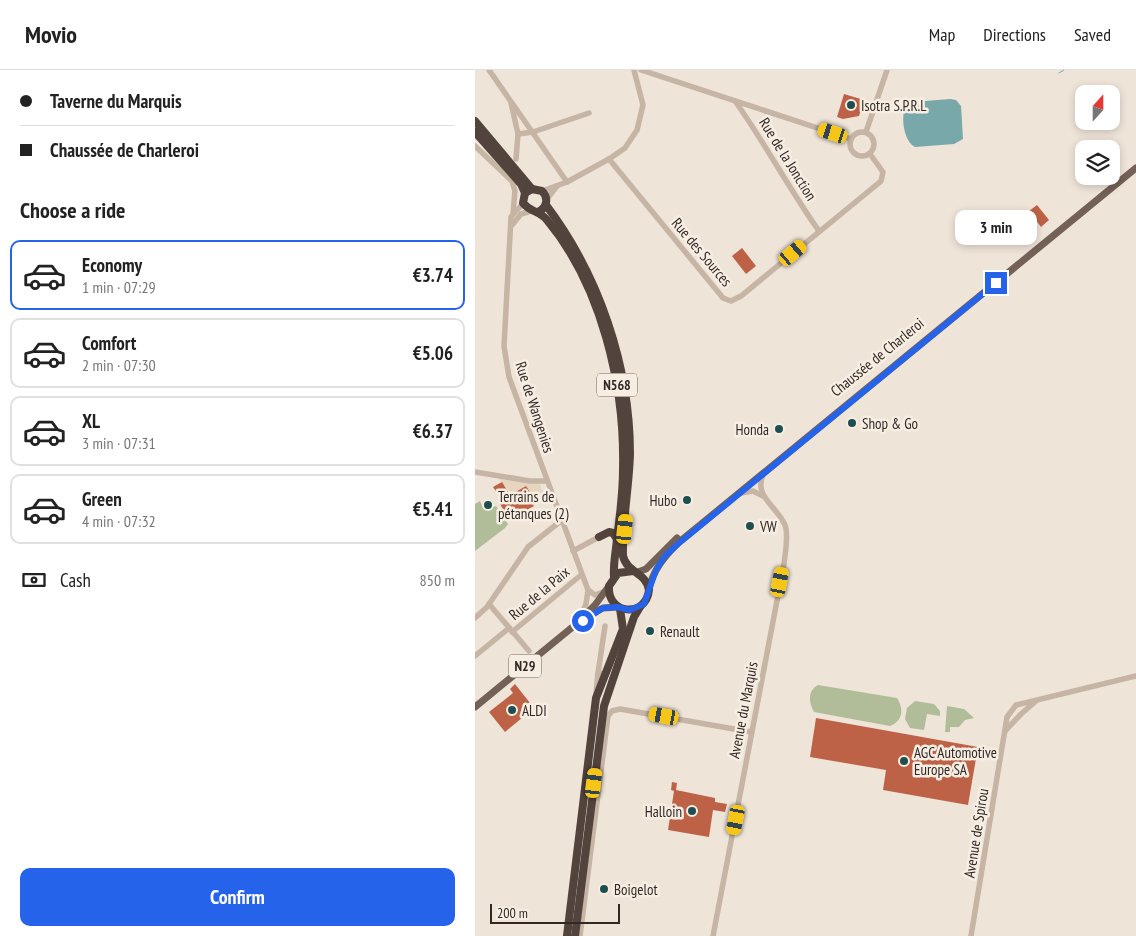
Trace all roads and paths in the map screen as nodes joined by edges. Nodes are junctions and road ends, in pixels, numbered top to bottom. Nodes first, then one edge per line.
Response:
1 (489, 70) edge
2 (634, 70) edge
3 (641, 70) edge
4 (887, 70) edge
5 (511, 101) junction
6 (735, 101) junction
7 (760, 110) junction
8 (589, 113) dead end
9 (475, 120) edge
10 (751, 123) junction
11 (475, 132) edge
12 (533, 132) junction
13 (866, 132) junction
14 (518, 134) junction
15 (851, 139) junction
16 (475, 146) edge
17 (870, 154) junction
18 (516, 159) dead end
19 (609, 159) junction
20 (1136, 162) edge
21 (1136, 168) edge
22 (567, 182) junction
23 (557, 186) junction
24 (528, 191) junction
25 (542, 191) junction
26 (546, 202) junction
27 (523, 203) junction
28 (535, 212) junction
29 (513, 219) junction
30 (819, 231) junction
31 (1010, 268) junction
32 (791, 448) junction
33 (475, 472) edge
34 (765, 473) junction
35 (547, 481) junction
36 (738, 494) junction
37 (763, 496) junction
38 (561, 520) junction
39 (599, 537) joint
40 (617, 539) junction
41 (573, 551) junction
42 (635, 572) junction
43 (581, 574) junction
44 (614, 577) junction
45 (609, 586) junction
46 (588, 590) junction
47 (649, 590) junction
48 (489, 604) junction
49 (640, 607) junction
50 (619, 608) junction
51 (475, 618) edge
52 (578, 622) junction
53 (605, 626) dead end
54 (511, 630) junction
55 (529, 651) dead end
56 (475, 656) edge
57 (601, 674) junction
58 (1136, 676) edge
59 (1039, 700) junction
60 (475, 707) edge
61 (751, 732) junction
62 (1004, 733) junction
63 (567, 936) edge
64 (575, 936) edge
65 (580, 936) edge
66 (713, 936) edge
67 (971, 936) edge

1 - 5 street
2 - 19 street
3 - 6 street
4 - 13 street
5 - 12 street
5 - 14 street
6 - 7 street
6 - 10 street, Rue de la Jonction
7 - 10 street
7 - 15 street
8 - 12 street
9 - 24 highway
10 - 30 street, Rue de la Jonction
11 - 24 highway
12 - 14 street
12 - 22 street
13 - 15 street
13 - 17 street
14 - 18 street
15 - 17 street
16 - 29 street, Rue de Wangenies
17 - 30 street, Rue des Sources
19 - 22 street
19 - 30 street, Rue des Sources
20 - 31 main road, Chaussée de Charleroi
21 - 31 main road, Chaussée de Charleroi
22 - 23 street
23 - 25 street
23 - 26 street
24 - 25 highway
24 - 27 highway
25 - 26 highway, N568
26 - 28 highway
26 - 42 highway, N568
27 - 28 highway, N568
27 - 29 street
28 - 29 street
28 - 40 highway, N568
29 - 35 street, Rue de Wangenies
31 - 32 main road, Chaussée de Charleroi
32 - 34 main road, Chaussée de Charleroi
32 - 42 main road, Chaussée de Charleroi
33 - 35 street
34 - 36 main road, Chaussée de Charleroi
34 - 37 street
35 - 38 street, Rue de Wangenies
36 - 37 street
36 - 47 main road, Chaussée de Charleroi
37 - 61 street, Avenue du Marquis
38 - 41 street, Rue de Wangenies
38 - 48 street
39 - 40 highway
39 - 41 street
40 - 44 highway, N568
41 - 43 street, Rue de Wangenies
42 - 44 highway
42 - 47 highway
43 - 46 street, Rue de Wangenies
43 - 54 street, Rue de la Paix
44 - 45 highway
45 - 46 street
45 - 50 highway
45 - 52 main road, N29
46 - 52 street
47 - 49 highway
48 - 51 street
48 - 54 street
49 - 50 highway
49 - 64 highway
50 - 52 main road, N29
50 - 57 highway
52 - 60 main road, N29
53 - 57 street
54 - 55 street
54 - 56 street, Rue de la Paix
57 - 63 highway
58 - 59 street, Avenue de Spirou
59 - 62 street, Avenue de Spirou
59 - 62 street, Avenue de Spirou
61 - 65 street
61 - 66 street, Avenue du Marquis
62 - 67 street, Avenue de Spirou

